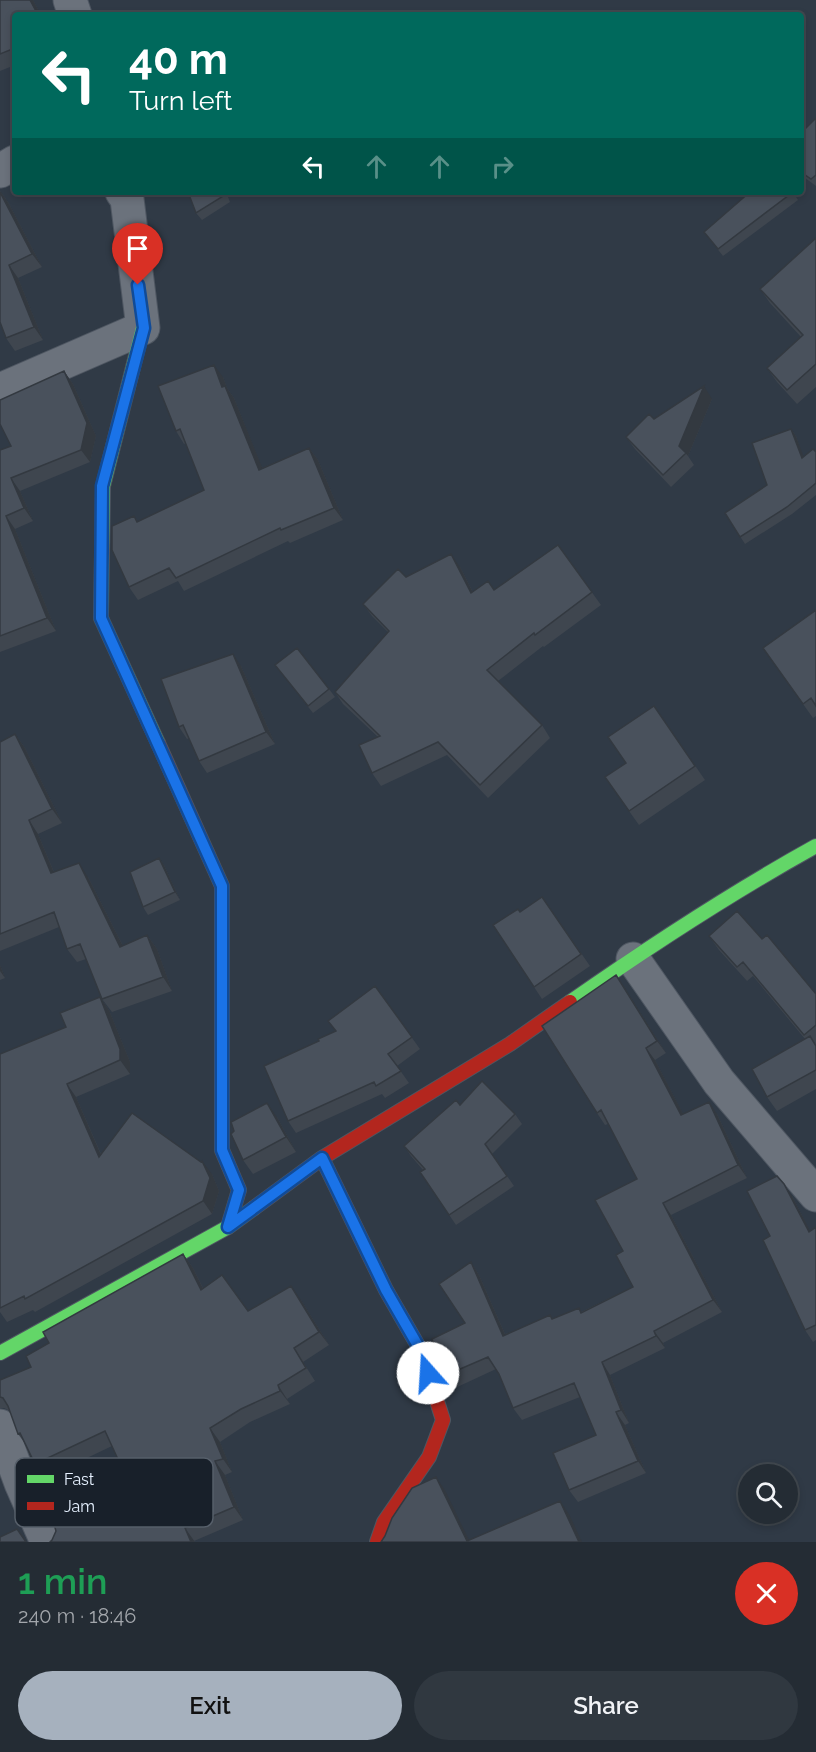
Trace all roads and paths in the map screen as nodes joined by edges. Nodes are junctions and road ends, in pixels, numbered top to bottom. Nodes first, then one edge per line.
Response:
1 (124, 195) edge
2 (144, 328) junction
3 (0, 390) edge
4 (813, 853) edge
5 (633, 958) junction
6 (322, 1158) junction
7 (816, 1195) edge
8 (228, 1227) junction
9 (0, 1353) edge
10 (0, 1426) edge
11 (15, 1467) edge
12 (40, 1527) edge
13 (47, 1542) edge
14 (377, 1542) edge

1 - 2 street
2 - 3 street
2 - 8 street
4 - 5 street
5 - 6 street
5 - 7 street
6 - 8 street
6 - 14 street
8 - 9 street
10 - 11 street
12 - 13 street

